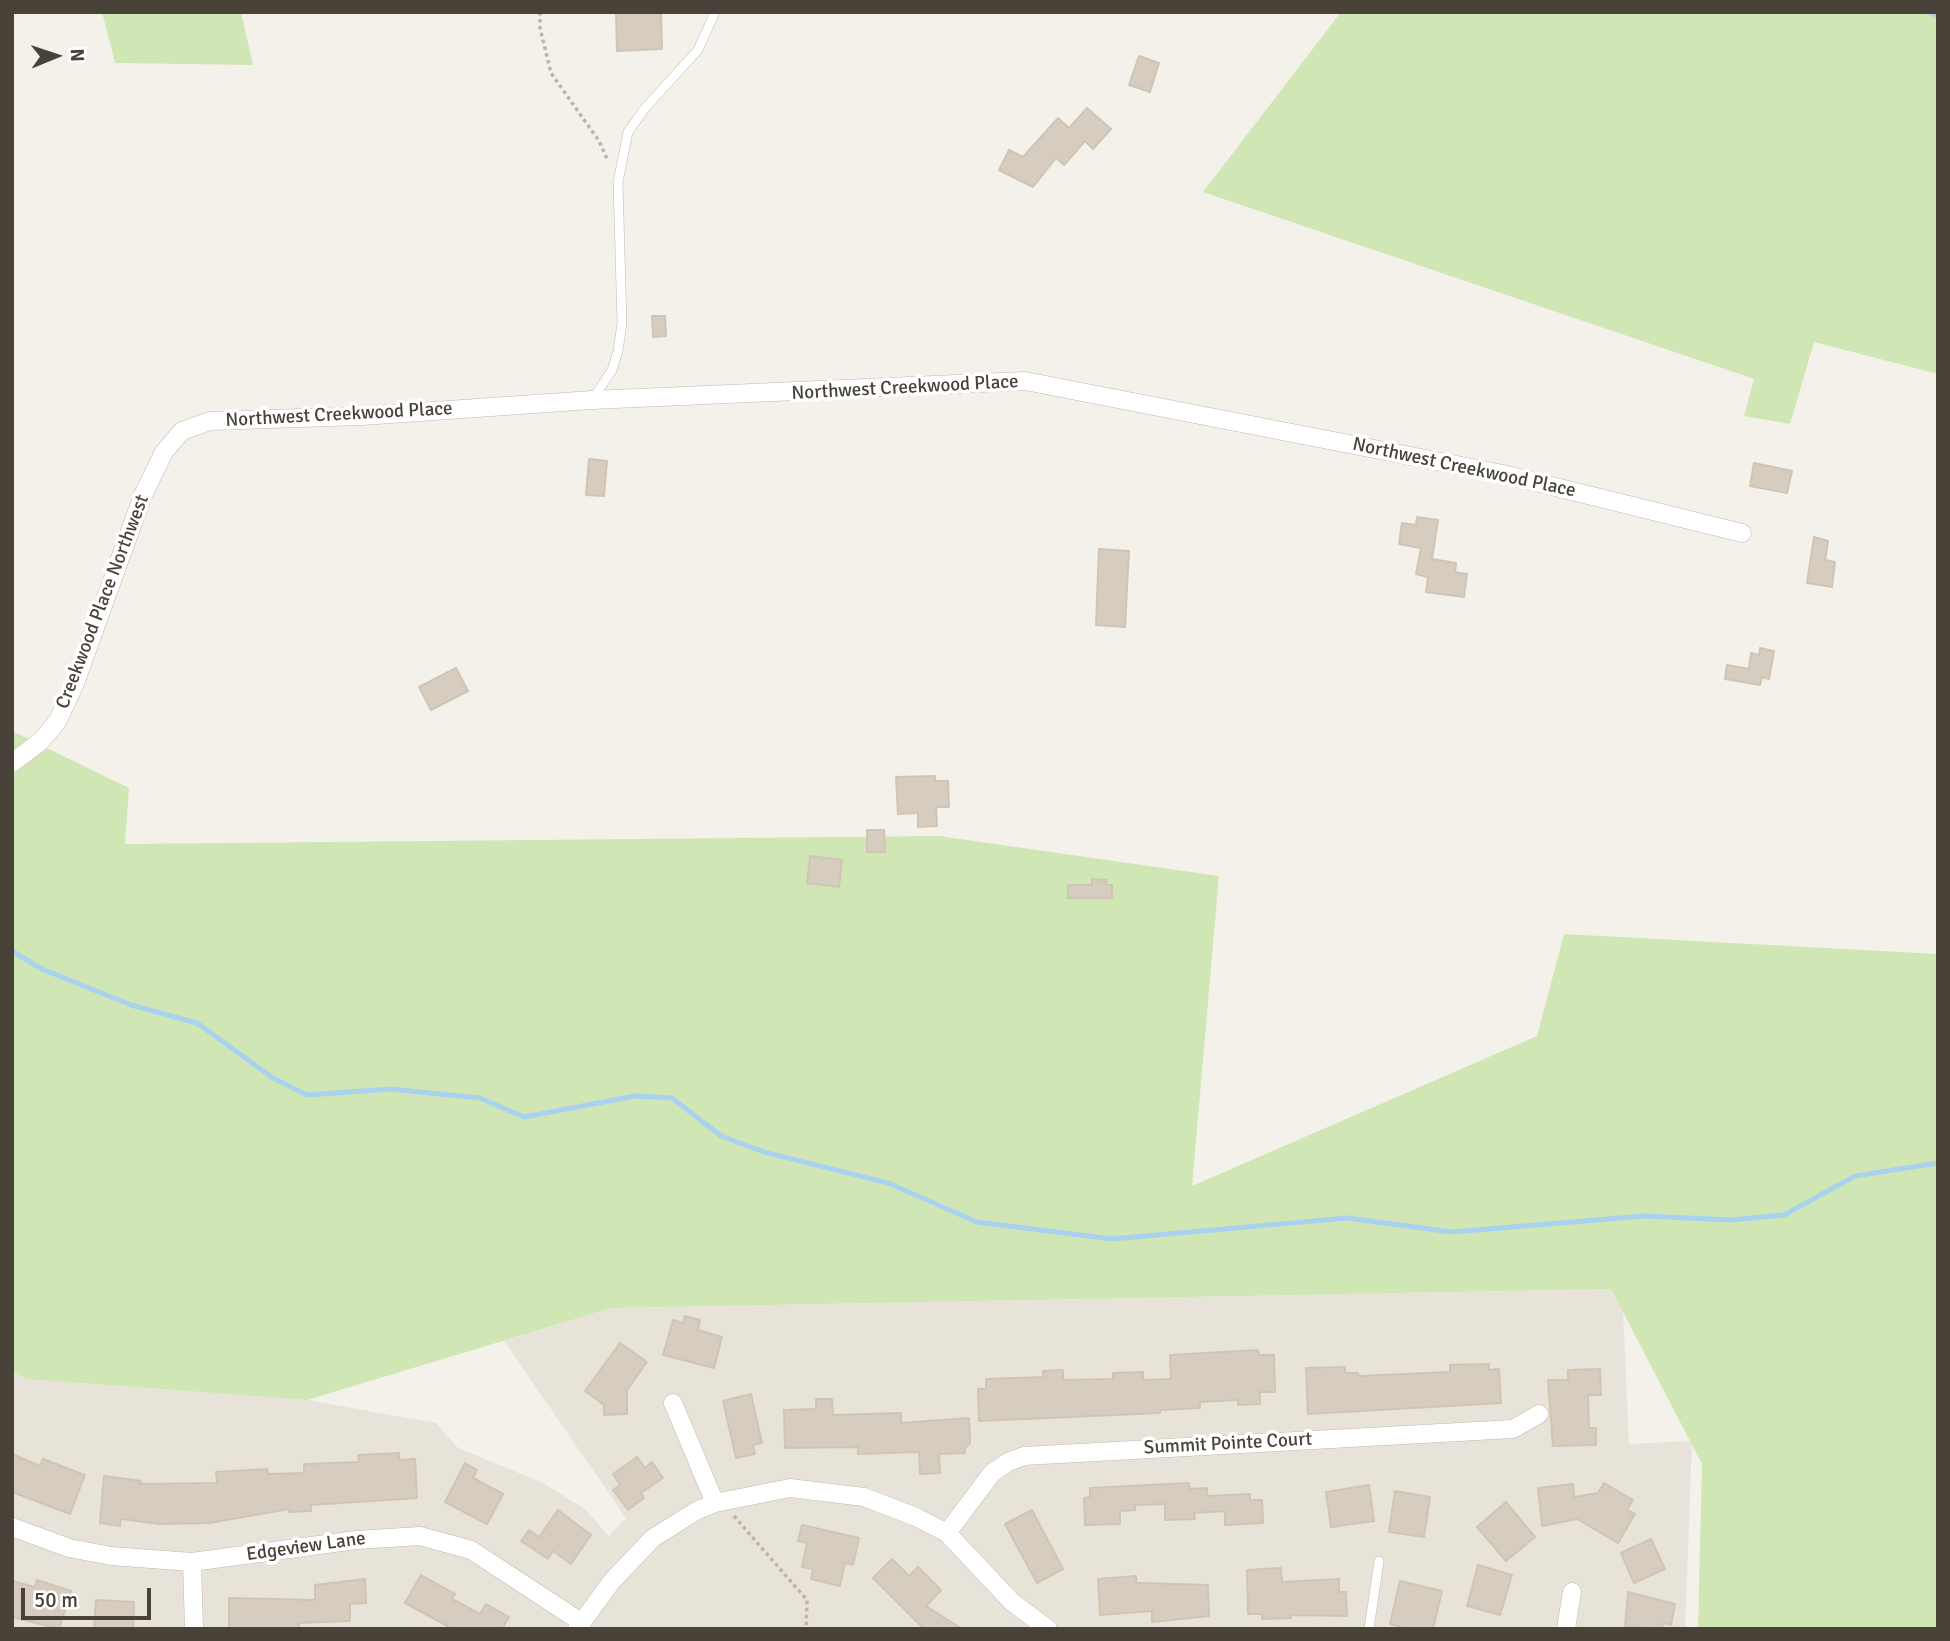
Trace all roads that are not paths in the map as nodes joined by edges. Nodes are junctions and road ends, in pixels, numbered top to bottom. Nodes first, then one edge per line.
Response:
1 (715, 12) edge
2 (592, 400) junction
3 (182, 431) joint
4 (1742, 533) dead end
5 (12, 763) edge
6 (673, 1403) dead end
7 (1539, 1414) dead end
8 (719, 1501) junction
9 (12, 1527) edge
10 (947, 1533) junction
11 (1379, 1561) dead end
12 (192, 1562) junction
13 (1572, 1592) dead end
14 (579, 1625) edge
15 (194, 1629) edge
16 (1048, 1629) edge
17 (1369, 1629) edge
18 (1566, 1629) edge

1 - 2 lane
2 - 3 street, Northwest Creekwood Place
2 - 4 street, Northwest Creekwood Place
3 - 5 street, Creekwood Place Northwest
6 - 8 street
7 - 10 street, Summit Pointe Court
8 - 10 street
8 - 14 street
9 - 12 street, Edgeview Lane
10 - 16 street
11 - 17 lane
12 - 14 street, Edgeview Lane
12 - 15 street
13 - 18 street

